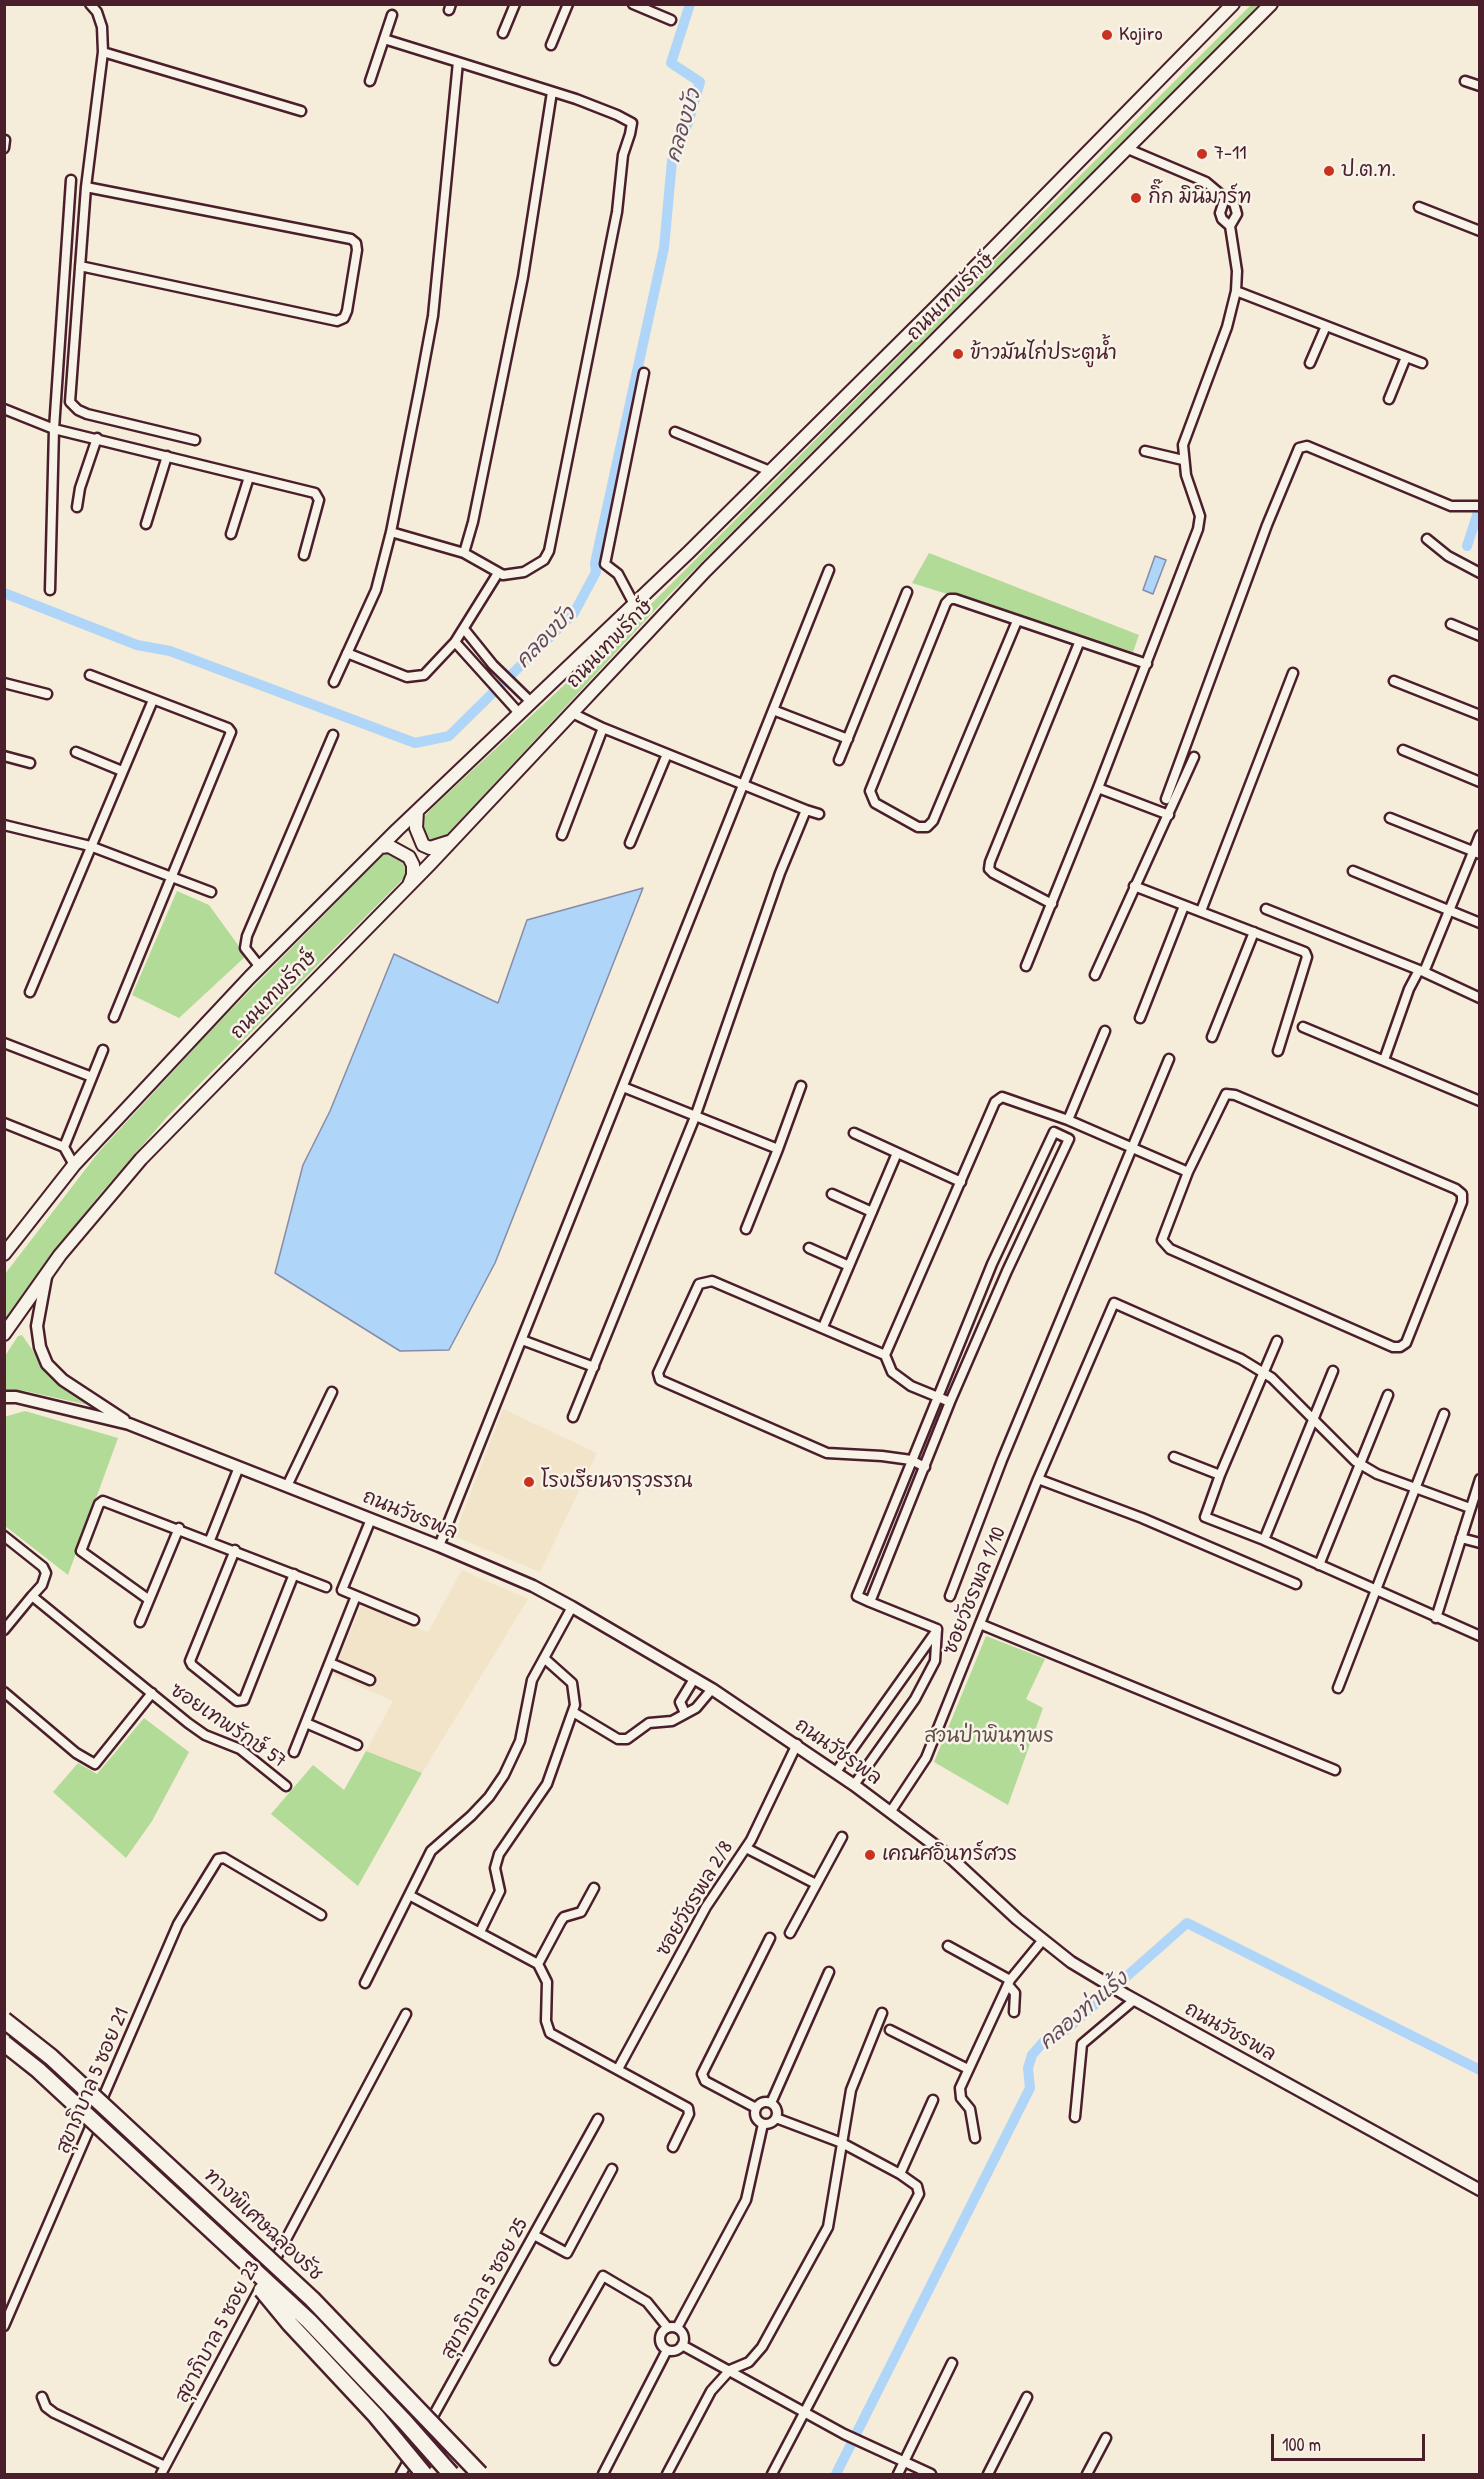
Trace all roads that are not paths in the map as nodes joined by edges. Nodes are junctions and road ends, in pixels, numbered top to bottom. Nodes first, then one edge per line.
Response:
1 (90, 4) edge
2 (515, 4) edge
3 (568, 4) edge
4 (633, 4) edge
5 (1233, 4) edge
6 (1271, 4) edge
7 (392, 15) dead end
8 (671, 20) dead end
9 (503, 33) dead end
10 (384, 39) junction
11 (551, 45) dead end
12 (103, 52) junction
13 (458, 62) junction
14 (370, 81) dead end
15 (1465, 81) dead end
16 (1479, 86) edge
17 (552, 92) junction
18 (301, 111) dead end
19 (1128, 149) junction
20 (71, 180) dead end
21 (86, 187) junction
22 (1225, 198) junction
23 (1419, 207) dead end
24 (1230, 226) junction
25 (1479, 231) edge
26 (80, 266) junction
27 (1236, 291) junction
28 (1326, 326) junction
29 (1406, 357) junction
30 (1310, 363) dead end
31 (1422, 363) dead end
32 (644, 373) dead end
33 (1389, 399) dead end
34 (4, 409) edge
35 (54, 429) junction
36 (675, 432) dead end
37 (97, 438) junction
38 (195, 440) dead end
39 (1145, 451) dead end
40 (168, 456) junction
41 (1183, 460) junction
42 (770, 471) junction
43 (249, 477) junction
44 (1475, 506) edge
45 (77, 507) dead end
46 (146, 524) dead end
47 (391, 532) junction
48 (231, 534) dead end
49 (1427, 539) dead end
50 (464, 554) junction
51 (304, 555) dead end
52 (829, 570) dead end
53 (498, 573) junction
54 (1479, 573) edge
55 (50, 590) dead end
56 (907, 592) dead end
57 (634, 604) junction
58 (1017, 621) junction
59 (1451, 624) dead end
60 (464, 628) junction
61 (1479, 636) edge
62 (455, 642) junction
63 (1079, 643) junction
64 (347, 653) junction
65 (1146, 664) junction
66 (1293, 674) dead end
67 (90, 675) dead end
68 (1394, 681) dead end
69 (334, 682) dead end
70 (4, 683) edge
71 (47, 694) dead end
72 (153, 700) junction
73 (531, 702) junction
74 (773, 710) junction
75 (519, 713) junction
76 (572, 713) junction
77 (1479, 715) edge
78 (603, 728) junction
79 (333, 735) dead end
80 (848, 739) junction
81 (1403, 750) dead end
82 (76, 753) dead end
83 (667, 754) junction
84 (4, 756) edge
85 (1194, 756) dead end
86 (839, 760) dead end
87 (30, 763) dead end
88 (122, 771) junction
89 (1479, 782) edge
90 (743, 785) junction
91 (1098, 788) junction
92 (1166, 799) dead end
93 (806, 810) junction
94 (417, 811) junction
95 (819, 814) dead end
96 (1169, 815) junction
97 (1390, 818) dead end
98 (4, 825) edge
99 (562, 835) dead end
100 (1479, 835) edge
101 (453, 840) junction
102 (630, 843) dead end
103 (90, 846) junction
104 (380, 847) junction
105 (1476, 853) edge
106 (1353, 871) dead end
107 (173, 876) junction
108 (409, 886) junction
109 (1134, 886) junction
110 (211, 892) dead end
111 (1052, 904) junction
112 (1184, 906) junction
113 (1266, 909) dead end
114 (1449, 910) junction
115 (1201, 911) junction
116 (1479, 923) edge
117 (1254, 932) junction
118 (1026, 966) dead end
119 (260, 967) junction
120 (1422, 971) junction
121 (1095, 975) dead end
122 (30, 992) dead end
123 (1479, 998) edge
124 (114, 1017) dead end
125 (1140, 1018) dead end
126 (1303, 1027) dead end
127 (1105, 1031) dead end
128 (1212, 1037) dead end
129 (4, 1043) edge
130 (103, 1050) dead end
131 (1278, 1051) dead end
132 (1169, 1059) dead end
133 (1384, 1060) junction
134 (92, 1077) junction
135 (801, 1086) dead end
136 (623, 1088) junction
137 (1479, 1101) edge
138 (695, 1117) junction
139 (1068, 1120) junction
140 (4, 1123) edge
141 (854, 1133) dead end
142 (64, 1147) junction
143 (1133, 1147) junction
144 (778, 1149) junction
145 (897, 1153) junction
146 (74, 1165) junction
147 (1188, 1172) junction
148 (961, 1182) junction
149 (832, 1194) dead end
150 (872, 1212) junction
151 (746, 1228) dead end
152 (809, 1248) dead end
153 (4, 1254) edge
154 (992, 1264) junction
155 (849, 1266) junction
156 (1007, 1270) junction
157 (46, 1277) junction
158 (823, 1327) junction
159 (4, 1334) edge
160 (522, 1340) junction
161 (1277, 1341) dead end
162 (885, 1355) junction
163 (594, 1367) junction
164 (1333, 1371) dead end
165 (1264, 1373) junction
166 (332, 1392) dead end
167 (1388, 1395) dead end
168 (4, 1397) edge
169 (936, 1397) junction
170 (950, 1402) junction
171 (1444, 1414) dead end
172 (573, 1417) dead end
173 (1312, 1418) junction
174 (129, 1424) junction
175 (1174, 1457) dead end
176 (911, 1461) junction
177 (1360, 1464) junction
178 (239, 1467) junction
179 (925, 1467) junction
180 (1220, 1475) junction
181 (1038, 1479) junction
182 (1479, 1479) edge
183 (287, 1486) junction
184 (1415, 1488) junction
185 (1470, 1508) junction
186 (371, 1519) junction
187 (179, 1528) junction
188 (4, 1536) edge
189 (1461, 1538) junction
190 (210, 1540) junction
191 (1264, 1540) junction
192 (1479, 1543) edge
193 (439, 1546) junction
194 (235, 1550) junction
195 (1319, 1565) junction
196 (294, 1574) junction
197 (1296, 1584) dead end
198 (326, 1587) dead end
199 (1377, 1591) junction
200 (32, 1596) junction
201 (356, 1596) junction
202 (950, 1596) dead end
203 (148, 1599) junction
204 (870, 1602) junction
205 (572, 1607) junction
206 (1436, 1618) junction
207 (414, 1620) dead end
208 (140, 1622) dead end
209 (980, 1624) junction
210 (937, 1629) junction
211 (4, 1630) edge
212 (1479, 1636) edge
213 (544, 1658) junction
214 (330, 1663) junction
215 (694, 1679) junction
216 (370, 1680) dead end
217 (1338, 1688) dead end
218 (712, 1689) junction
219 (4, 1692) edge
220 (152, 1693) junction
221 (573, 1712) junction
222 (685, 1713) junction
223 (306, 1723) junction
224 (797, 1744) junction
225 (357, 1745) dead end
226 (294, 1752) dead end
227 (1335, 1770) dead end
228 (836, 1772) junction
229 (854, 1785) junction
230 (286, 1786) dead end
231 (891, 1812) junction
232 (842, 1837) dead end
233 (746, 1848) junction
234 (816, 1884) junction
235 (594, 1888) dead end
236 (410, 1895) junction
237 (321, 1915) dead end
238 (480, 1932) junction
239 (790, 1933) dead end
240 (770, 1938) dead end
241 (1042, 1941) junction
242 (948, 1946) dead end
243 (538, 1964) junction
244 (829, 1972) dead end
245 (1009, 1982) junction
246 (365, 1983) dead end
247 (1130, 1997) junction
248 (1014, 2012) dead end
249 (882, 2013) dead end
250 (406, 2014) dead end
251 (4, 2020) edge
252 (890, 2030) dead end
253 (4, 2043) edge
254 (968, 2068) junction
255 (618, 2069) junction
256 (933, 2100) dead end
257 (771, 2103) junction
258 (756, 2108) junction
259 (1075, 2116) dead end
260 (776, 2118) junction
261 (598, 2119) dead end
262 (763, 2124) junction
263 (975, 2138) dead end
264 (842, 2143) junction
265 (673, 2147) dead end
266 (612, 2169) dead end
267 (900, 2174) junction
268 (1479, 2190) edge
269 (534, 2235) junction
270 (232, 2253) junction
271 (4, 2326) edge
272 (673, 2328) junction
273 (682, 2345) junction
274 (668, 2350) junction
275 (555, 2360) dead end
276 (952, 2363) dead end
277 (730, 2370) junction
278 (42, 2397) dead end
279 (1027, 2397) dead end
280 (804, 2411) junction
281 (1106, 2438) dead end
282 (904, 2461) junction
283 (163, 2470) edge
284 (401, 2475) edge
285 (424, 2475) edge
286 (451, 2475) edge
287 (480, 2475) edge
288 (603, 2475) edge
289 (667, 2475) edge
290 (772, 2475) edge
291 (898, 2475) edge
292 (931, 2475) edge
293 (988, 2475) edge
294 (1086, 2475) edge

1 - 12 street
2 - 9 street
3 - 11 street
4 - 8 street
5 - 42 main road, ถนนเทพรักษ์
6 - 19 main road, ถนนเทพรักษ์
7 - 10 street
10 - 13 street
10 - 14 street
12 - 18 street
12 - 21 street
13 - 17 street
13 - 47 street
15 - 16 street
17 - 50 street
17 - 53 street
19 - 22 street
19 - 76 main road, ถนนเทพรักษ์
20 - 35 street
21 - 26 street
21 - 26 street
22 - 24 street
22 - 24 street
23 - 25 street
24 - 27 street
26 - 38 street
27 - 28 street
27 - 41 street
28 - 29 street
28 - 30 street
29 - 31 street
29 - 33 street
32 - 57 street
34 - 35 street
35 - 37 street
35 - 55 street
36 - 42 street
37 - 40 street
37 - 45 street
39 - 41 street
40 - 43 street
40 - 46 street
41 - 65 street
42 - 57 main road, ถนนเทพรักษ์
43 - 48 street
43 - 51 street
44 - 92 street
47 - 50 street
47 - 64 street
49 - 54 street
50 - 53 street
52 - 74 street
53 - 60 street
56 - 80 street
57 - 73 main road, ถนนเทพรักษ์
58 - 58 street
58 - 63 street
59 - 61 street
60 - 62 street
60 - 73 street
62 - 64 street
62 - 75 street
63 - 65 street
63 - 111 street
64 - 69 street
65 - 91 street
66 - 115 street
67 - 72 street
68 - 77 street
70 - 71 street
72 - 88 street
72 - 107 street
73 - 75 main road, ถนนเทพรักษ์
74 - 80 street
74 - 90 street
75 - 94 main road, ถนนเทพรักษ์
76 - 78 street
76 - 101 main road, ถนนเทพรักษ์
78 - 83 street
78 - 99 street
79 - 119 street
80 - 86 street
81 - 89 street
82 - 88 street
83 - 90 street
83 - 102 street
84 - 87 street
85 - 96 street
88 - 103 street
90 - 93 street
90 - 136 street
91 - 96 street
91 - 111 street
93 - 95 street
93 - 138 street
94 - 101 main road
94 - 104 main road, ถนนเทพรักษ์
96 - 109 street
97 - 105 street
98 - 103 street
100 - 105 street
101 - 108 main road, ถนนเทพรักษ์
103 - 107 street
103 - 122 street
104 - 108 main road
104 - 119 main road, ถนนเทพรักษ์
105 - 114 street
106 - 114 street
107 - 110 street
107 - 124 street
108 - 157 main road, ถนนเทพรักษ์
109 - 112 street
109 - 121 street
111 - 118 street
112 - 115 street
112 - 125 street
113 - 120 street
114 - 116 street
114 - 120 street
115 - 117 street
117 - 128 street
117 - 131 street
119 - 146 main road, ถนนเทพรักษ์
120 - 123 street
120 - 133 street
126 - 133 street
127 - 139 street
129 - 134 street
130 - 134 street
132 - 143 street
133 - 137 street
134 - 142 street
135 - 144 street
136 - 138 street
136 - 160 street
138 - 144 street
138 - 163 street
139 - 143 street
139 - 148 street
140 - 142 street
141 - 145 street
142 - 146 street
143 - 147 street
143 - 202 street
144 - 151 street
145 - 148 street
145 - 150 street
146 - 153 main road, ถนนเทพรักษ์
147 - 147 street
148 - 162 street
149 - 150 street
150 - 155 street
152 - 155 street
154 - 156 street
154 - 156 street
154 - 169 street
155 - 158 street
156 - 170 street
157 - 159 main road, ถนนเทพรักษ์
157 - 174 street, ถนนวัชรพล
158 - 162 street
158 - 176 street
160 - 163 street
160 - 193 street
161 - 165 street
162 - 169 street
163 - 172 street
164 - 173 street
165 - 173 street
165 - 180 street
165 - 181 street, ซอยวัชรพล 1/10
166 - 183 street
167 - 177 street
168 - 174 street, ถนนวัชรพล
169 - 170 street
169 - 176 street
170 - 179 street
171 - 184 street
173 - 177 street
173 - 191 street
174 - 178 street, ถนนวัชรพล
175 - 180 street
176 - 179 street
176 - 204 street
177 - 184 street
177 - 195 street
178 - 183 street, ถนนวัชรพล
178 - 190 street
179 - 204 street
180 - 191 street
181 - 197 street
181 - 209 street, ซอยวัชรพล 1/10
182 - 185 street
183 - 186 street, ถนนวัชรพล
184 - 185 street
184 - 199 street
185 - 189 street
186 - 193 street, ถนนวัชรพล
186 - 201 street
187 - 190 street
187 - 203 street
187 - 203 street
188 - 200 street
189 - 192 street
189 - 206 street
190 - 194 street
191 - 195 street
193 - 205 street, ถนนวัชรพล
194 - 196 street
194 - 196 street
195 - 199 street
196 - 198 street
199 - 206 street
199 - 217 street
200 - 211 street
200 - 220 street, ซอยเทพรักษ์ 57
201 - 207 street
201 - 214 street
203 - 208 street
204 - 210 street
205 - 213 street
205 - 215 street, ถนนวัชรพล
206 - 212 street
209 - 227 street
209 - 231 street, ซอยวัชรพล 1/10
210 - 228 street
210 - 229 street
213 - 221 street
213 - 236 street
214 - 216 street
214 - 223 street
215 - 218 street, ถนนวัชรพล
215 - 222 street
218 - 222 street
218 - 224 street, ถนนวัชรพล
219 - 220 street, ซอยเทพรักษ์ 57
220 - 230 street, ซอยเทพรักษ์ 57
221 - 222 street
221 - 238 street
223 - 225 street
223 - 226 street
224 - 228 street, ถนนวัชรพล
224 - 233 street, ซอยวัชรพล 2/8
228 - 229 street, ถนนวัชรพล
229 - 231 street, ถนนวัชรพล
231 - 241 street, ถนนวัชรพล
232 - 234 street
233 - 234 street
233 - 255 street, ซอยวัชรพล 2/8
234 - 239 street
235 - 243 street
236 - 238 street
236 - 246 street
237 - 271 street, สุขาภิบาล 5 ซอย 21
238 - 243 street
240 - 258 street
241 - 245 street
241 - 247 street, ถนนวัชรพล
242 - 245 street
243 - 255 street
244 - 257 street
245 - 248 street
245 - 254 street
247 - 259 street
247 - 268 street, ถนนวัชรพล
249 - 264 street
250 - 283 street, สุขาภิบาล 5 ซอย 23
251 - 287 highway, ทางพิเศษฉลองรัช, bridge
252 - 254 street
253 - 270 highway, ทางพิเศษฉลองรัช, bridge
254 - 263 street
255 - 265 street
256 - 267 street
257 - 258 street
257 - 260 street
258 - 262 street
260 - 262 street
260 - 264 street
261 - 269 street, สุขาภิบาล 5 ซอย 25
262 - 272 street
264 - 267 street
264 - 277 street
266 - 269 street
267 - 280 street
269 - 284 street, สุขาภิบาล 5 ซอย 25
270 - 285 highway, bridge
270 - 286 highway, ทางพิเศษฉลองรัช, bridge
272 - 273 street
272 - 274 street
272 - 275 street
273 - 274 street
273 - 277 street
274 - 288 street
276 - 282 street
277 - 280 street
277 - 289 street
278 - 283 street
279 - 293 street
280 - 282 street
280 - 290 street
281 - 294 street
282 - 291 street
282 - 292 street

